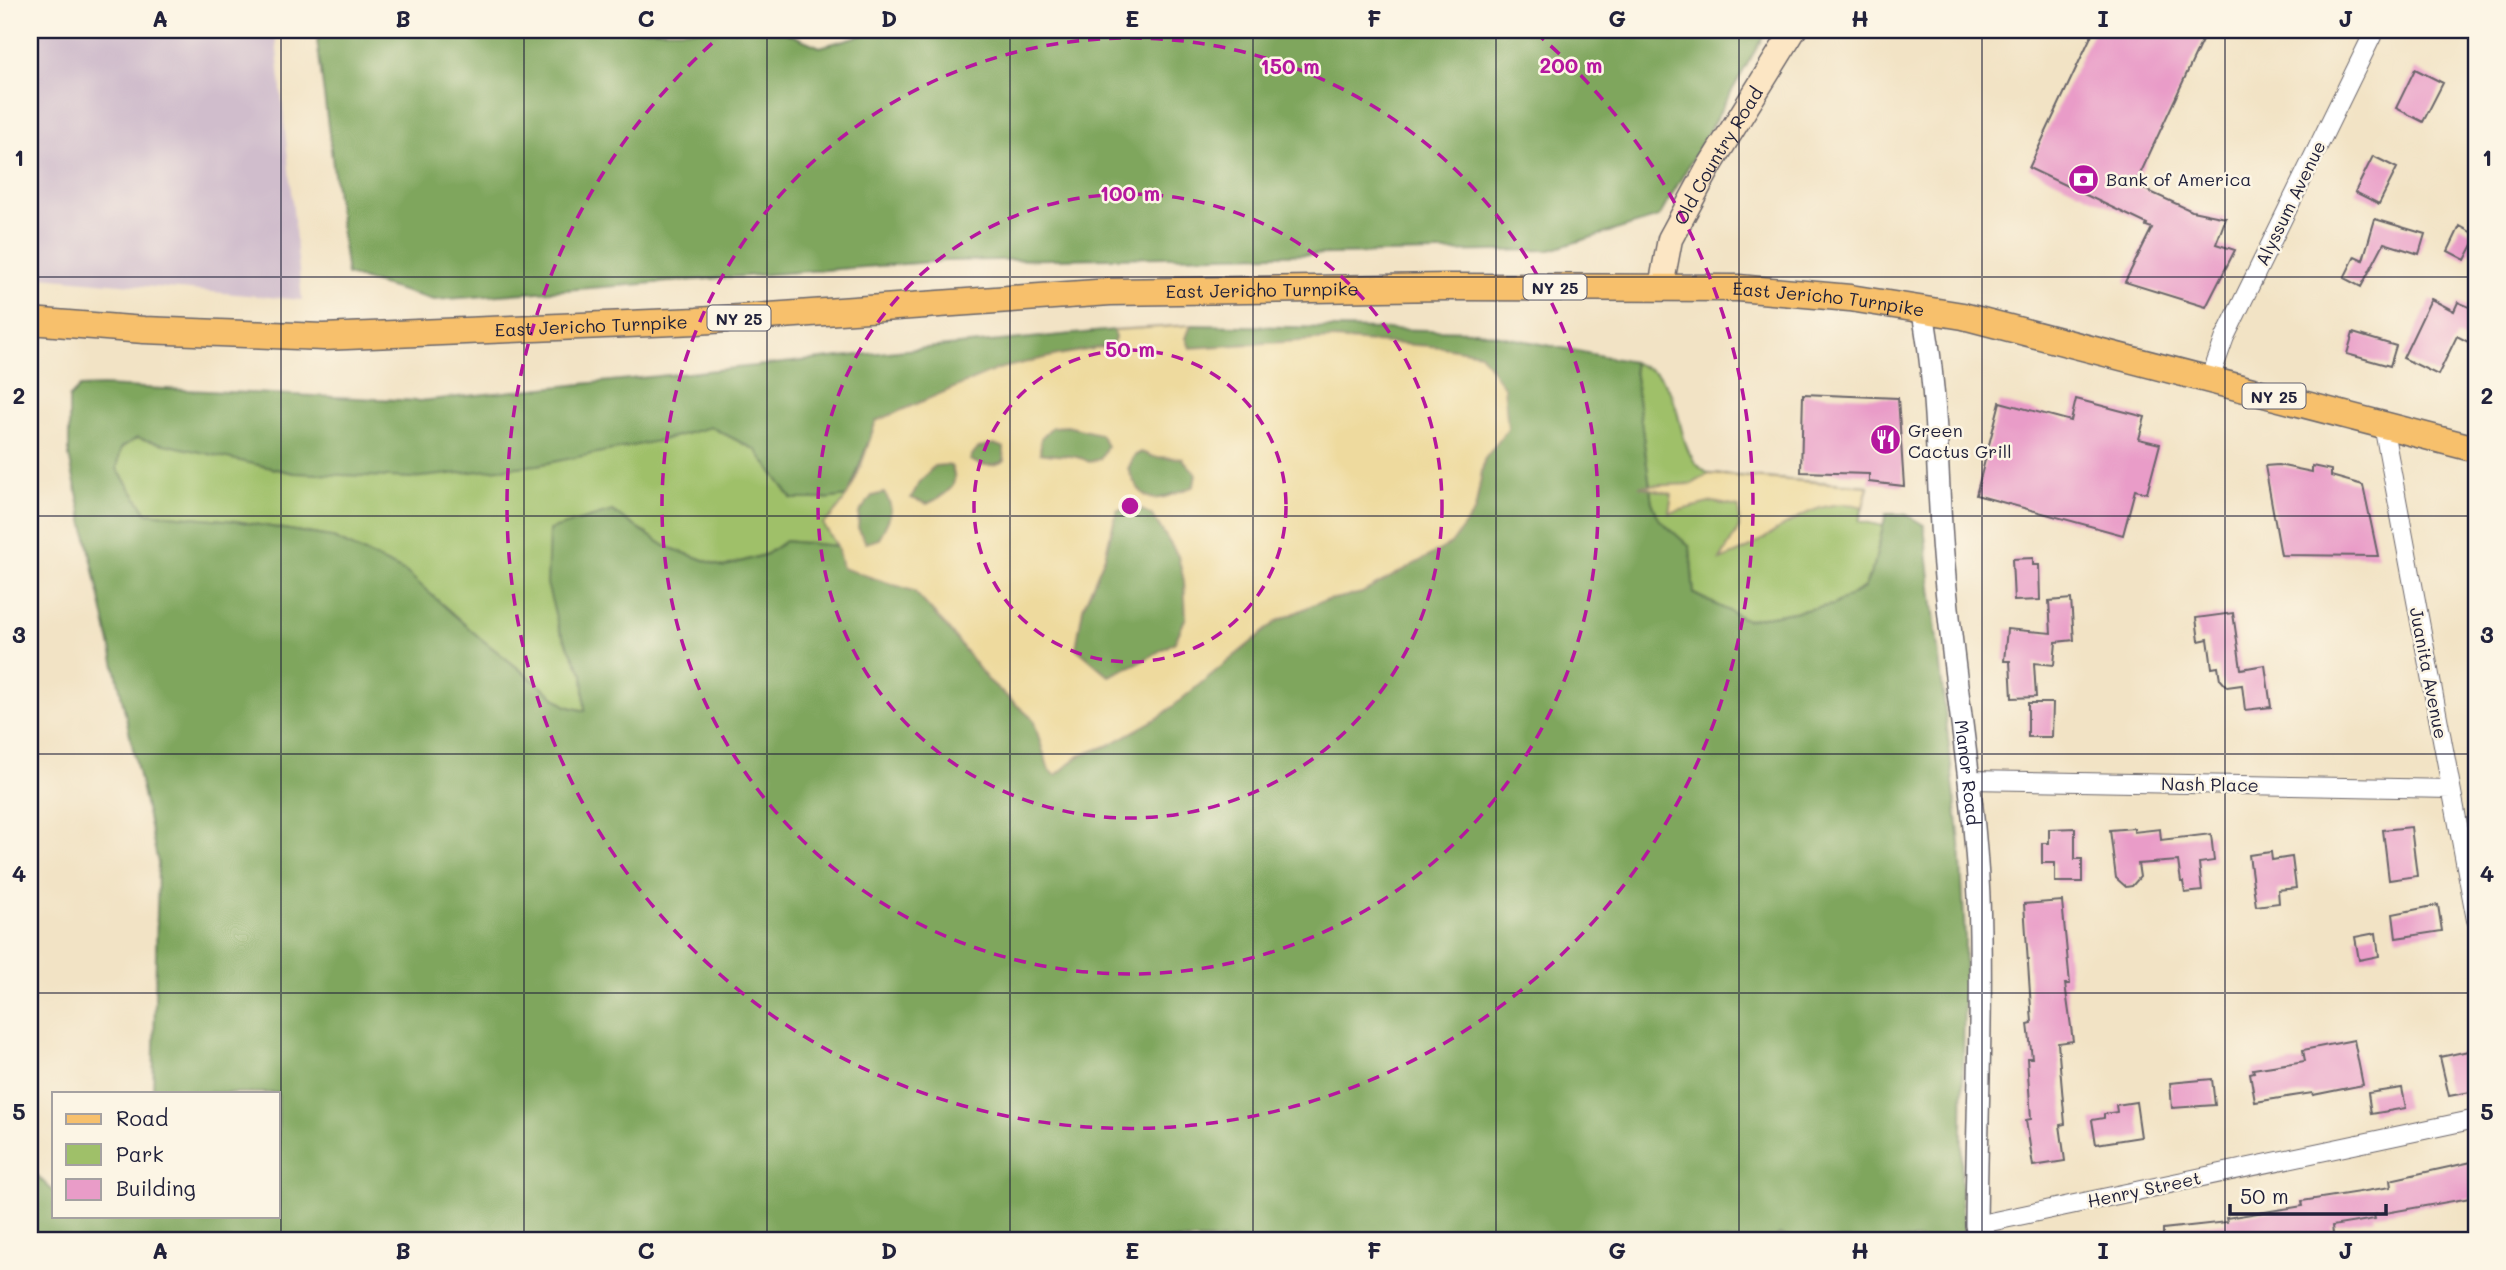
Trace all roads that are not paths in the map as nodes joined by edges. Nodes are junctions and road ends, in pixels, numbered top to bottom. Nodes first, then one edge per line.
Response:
1 (1794, 30) edge
2 (2375, 30) edge
3 (1661, 287) junction
4 (1922, 308) junction
5 (30, 321) edge
6 (2210, 379) junction
7 (2383, 425) junction
8 (2476, 449) edge
9 (1969, 780) junction
10 (2451, 789) junction
11 (2476, 920) edge
12 (2476, 1119) edge
13 (1978, 1233) edge

1 - 3 main road, Old Country Road
2 - 6 street, Alyssum Avenue
3 - 4 main road, East Jericho Turnpike / NY 25
3 - 5 main road, East Jericho Turnpike / NY 25
4 - 6 main road, East Jericho Turnpike / NY 25
4 - 9 street, Manor Road
6 - 7 main road, East Jericho Turnpike / NY 25
7 - 8 main road, East Jericho Turnpike / NY 25
7 - 10 street, Juanita Avenue
9 - 10 street, Nash Place
9 - 13 street, Manor Road
10 - 11 street, Juanita Avenue
12 - 13 street, Henry Street

